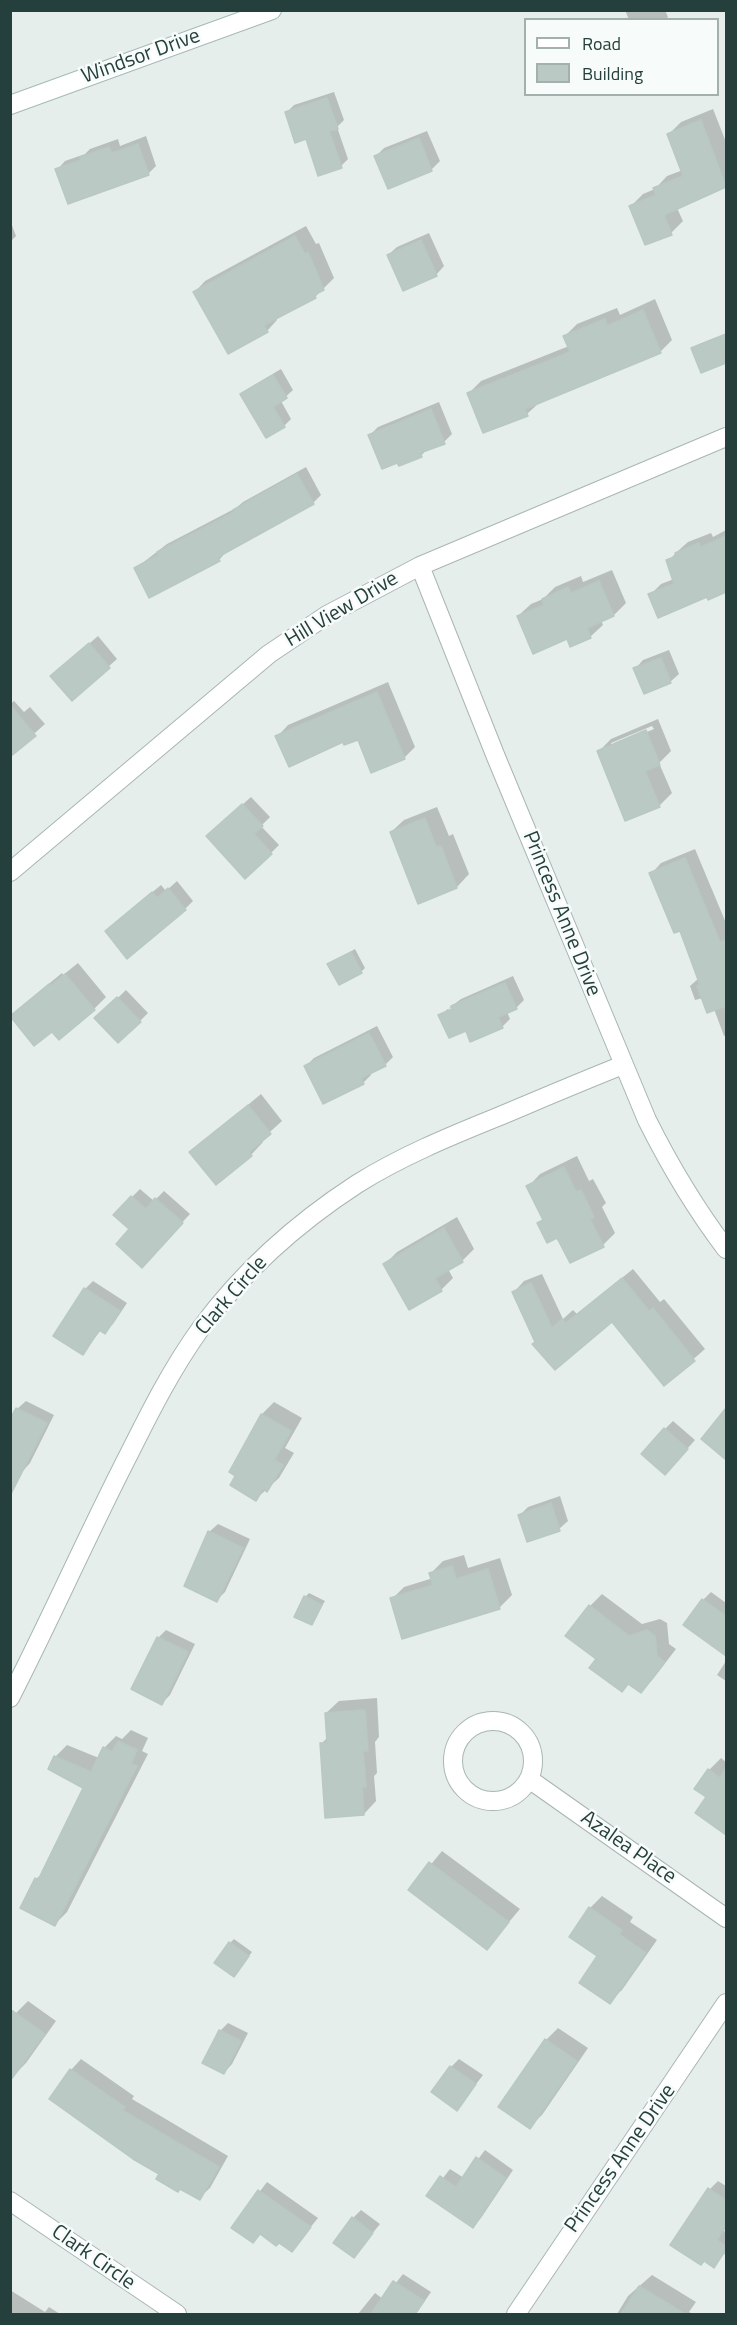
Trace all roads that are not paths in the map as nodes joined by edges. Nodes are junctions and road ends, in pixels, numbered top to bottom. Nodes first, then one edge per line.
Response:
1 (272, 10) edge
2 (12, 101) edge
3 (726, 437) edge
4 (420, 566) junction
5 (10, 872) edge
6 (623, 1065) junction
7 (726, 1249) edge
8 (10, 1698) edge
9 (529, 1779) junction
10 (726, 1918) edge
11 (726, 2003) edge
12 (10, 2201) edge
13 (177, 2314) edge
14 (516, 2314) edge

1 - 2 street, Windsor Drive
3 - 4 street, Hill View Drive
4 - 5 street, Hill View Drive
4 - 6 street, Princess Anne Drive
6 - 7 street, Princess Anne Drive
6 - 8 street, Clark Circle
9 - 9 street
9 - 10 street, Azalea Place
11 - 14 street, Princess Anne Drive
12 - 13 street, Clark Circle

